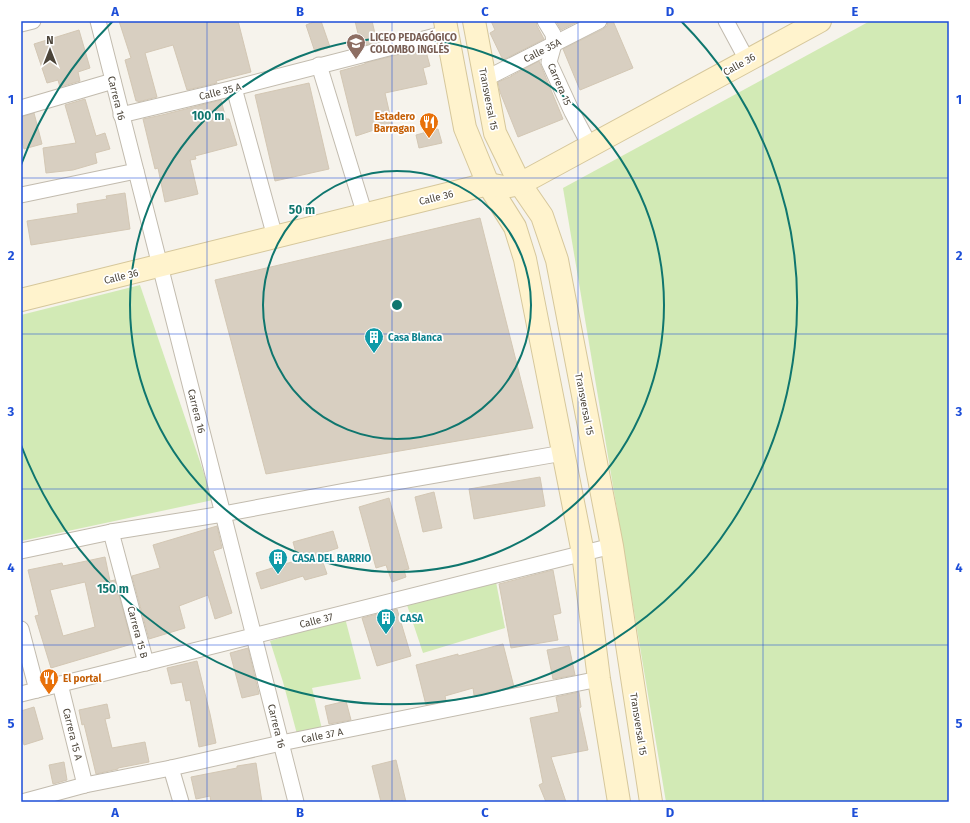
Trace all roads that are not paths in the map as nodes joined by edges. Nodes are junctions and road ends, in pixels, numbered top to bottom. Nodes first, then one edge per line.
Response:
1 (33, 21) edge
2 (98, 21) edge
3 (474, 21) edge
4 (545, 21) edge
5 (599, 21) edge
6 (726, 21) edge
7 (820, 21) edge
8 (21, 24) edge
9 (446, 27) edge
10 (554, 44) junction
11 (747, 60) junction
12 (319, 65) junction
13 (485, 79) junction
14 (113, 81) junction
15 (234, 88) junction
16 (21, 108) edge
17 (122, 114) junction
18 (590, 146) junction
19 (136, 171) junction
20 (488, 184) junction
21 (520, 184) junction
22 (21, 195) edge
23 (364, 215) junction
24 (275, 237) junction
25 (160, 266) junction
26 (21, 300) edge
27 (563, 453) junction
28 (223, 514) junction
29 (111, 532) junction
30 (612, 546) junction
31 (21, 551) edge
32 (583, 553) junction
33 (21, 629) edge
34 (254, 635) junction
35 (146, 663) junction
36 (599, 678) junction
37 (60, 684) junction
38 (37, 690) junction
39 (21, 694) edge
40 (281, 743) junction
41 (171, 768) junction
42 (78, 792) edge
43 (22, 802) edge
44 (181, 802) edge
45 (296, 802) edge
46 (619, 802) edge
47 (650, 802) edge

1 - 8 street
2 - 14 street, Carrera 16
3 - 13 street, Transversal 15
4 - 10 street
5 - 10 street, Calle 35A
6 - 11 street
7 - 11 street, Calle 36
9 - 12 street, Calle 35 A
9 - 20 street
10 - 13 street, Calle 35A
10 - 18 street, Carrera 15
11 - 18 street, Calle 36
12 - 15 street, Calle 35 A
12 - 23 street
13 - 21 street, Transversal 15
14 - 16 street
14 - 17 street, Carrera 16
15 - 17 street, Calle 35 A
15 - 24 street
17 - 19 street, Carrera 16
18 - 21 street, Calle 36
19 - 22 street
19 - 25 street, Carrera 16
20 - 21 street, Calle 36
20 - 23 street, Calle 36
20 - 27 street
21 - 30 street, Transversal 15
23 - 24 street, Calle 36
24 - 25 street, Calle 36
25 - 26 street, Calle 36
25 - 28 street, Carrera 16
27 - 28 street
27 - 32 street
28 - 29 street
28 - 34 street, Carrera 16
29 - 31 street
29 - 35 street, Carrera 15 B
30 - 32 street, Calle 37
30 - 47 street, Transversal 15
32 - 34 street, Calle 37
32 - 36 street
33 - 38 street
34 - 35 street, Calle 37
34 - 40 street, Carrera 16
35 - 37 street, Calle 37
36 - 40 street, Calle 37 A
36 - 46 street
37 - 38 street, Calle 37
37 - 42 street, Carrera 15 A
38 - 39 street, Calle 37
40 - 41 street, Calle 37 A
40 - 45 street, Carrera 16
41 - 42 street, Calle 37 A
41 - 44 street
42 - 43 street, Calle 37 A

